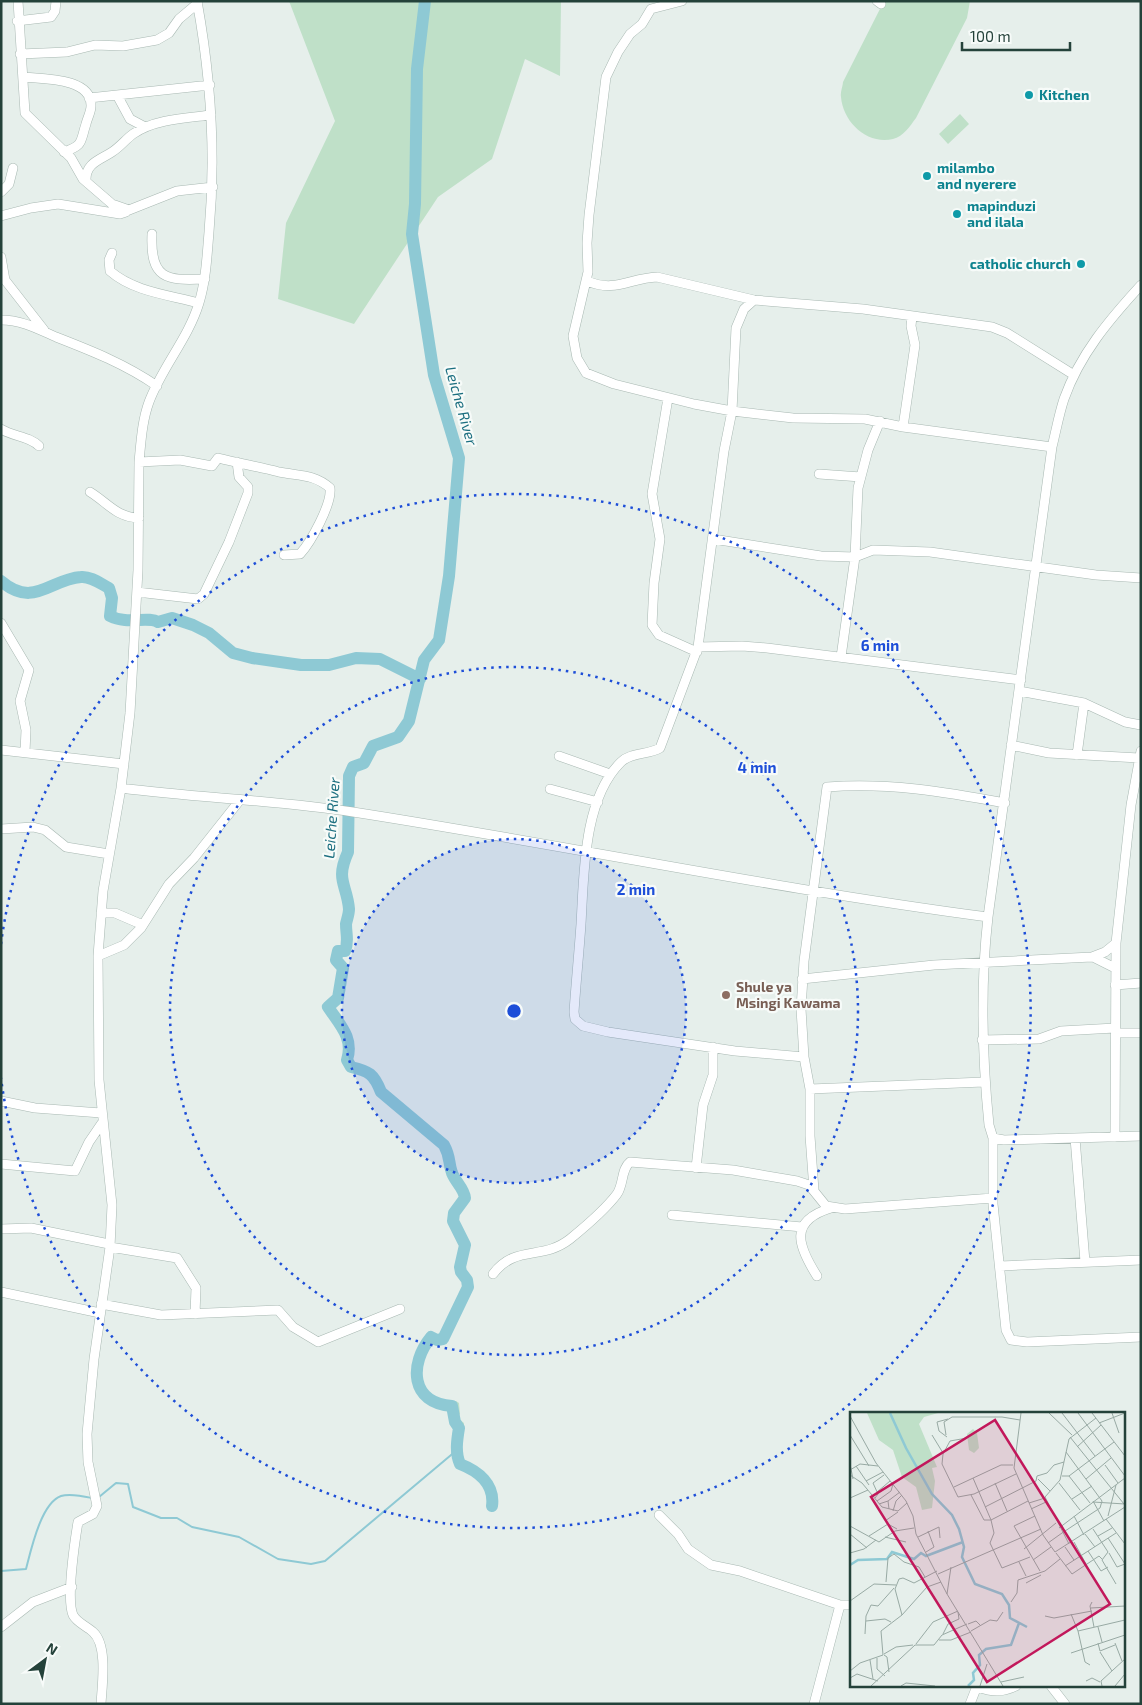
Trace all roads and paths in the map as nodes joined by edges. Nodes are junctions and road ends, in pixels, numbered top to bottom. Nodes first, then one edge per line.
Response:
1 (18, 1) edge
2 (56, 1) edge
3 (682, 1) edge
4 (197, 2) edge
5 (657, 4) edge
6 (18, 21) junction
7 (20, 54) junction
8 (23, 77) junction
9 (210, 85) junction
10 (116, 95) junction
11 (89, 98) junction
12 (211, 115) junction
13 (145, 127) junction
14 (64, 152) junction
15 (13, 168) dead end
16 (86, 181) junction
17 (213, 187) junction
18 (1, 192) edge
19 (129, 210) junction
20 (1, 216) edge
21 (152, 234) dead end
22 (112, 253) dead end
23 (1, 257) edge
24 (205, 279) junction
25 (587, 281) junction
26 (1141, 285) edge
27 (754, 300) junction
28 (199, 303) junction
29 (912, 316) junction
30 (1, 320) edge
31 (46, 333) junction
32 (1074, 375) junction
33 (157, 386) junction
34 (668, 398) junction
35 (732, 411) junction
36 (880, 421) junction
37 (904, 427) junction
38 (1, 429) edge
39 (39, 446) dead end
40 (1052, 447) junction
41 (139, 462) junction
42 (237, 462) junction
43 (819, 474) dead end
44 (861, 476) junction
45 (90, 492) dead end
46 (139, 518) junction
47 (714, 539) junction
48 (284, 555) dead end
49 (855, 557) junction
50 (1037, 566) junction
51 (1141, 578) edge
52 (137, 592) junction
53 (1, 624) edge
54 (697, 650) junction
55 (841, 657) junction
56 (1021, 680) junction
57 (1020, 691) junction
58 (1084, 703) junction
59 (1141, 725) edge
60 (1011, 745) junction
61 (1, 750) edge
62 (24, 752) junction
63 (1140, 754) edge
64 (1077, 755) junction
65 (559, 756) dead end
66 (124, 764) junction
67 (610, 774) junction
68 (121, 788) junction
69 (550, 789) dead end
70 (240, 800) junction
71 (598, 802) junction
72 (1005, 803) junction
73 (1, 828) edge
74 (585, 853) junction
75 (108, 854) junction
76 (814, 891) junction
77 (101, 913) junction
78 (988, 917) junction
79 (143, 925) junction
80 (1116, 943) junction
81 (98, 956) junction
82 (1092, 957) junction
83 (983, 962) junction
84 (1115, 968) junction
85 (802, 979) junction
86 (1141, 983) edge
87 (1115, 985) junction
88 (1116, 1031) junction
89 (1141, 1033) edge
90 (982, 1040) junction
91 (713, 1047) junction
92 (804, 1057) junction
93 (984, 1082) junction
94 (810, 1089) junction
95 (1, 1102) edge
96 (101, 1113) junction
97 (102, 1123) junction
98 (1115, 1136) junction
99 (1141, 1136) edge
100 (993, 1138) junction
101 (1075, 1138) junction
102 (1, 1164) edge
103 (696, 1168) junction
104 (814, 1190) junction
105 (993, 1198) junction
106 (830, 1208) junction
107 (672, 1216) dead end
108 (802, 1226) junction
109 (1, 1229) edge
110 (109, 1245) junction
111 (1141, 1260) edge
112 (1084, 1262) junction
113 (1000, 1266) junction
114 (493, 1274) dead end
115 (817, 1276) dead end
116 (1, 1292) edge
117 (100, 1308) junction
118 (400, 1309) dead end
119 (195, 1314) junction
120 (1141, 1337) edge
121 (660, 1516) dead end
122 (72, 1587) junction
123 (840, 1605) junction
124 (850, 1605) edge
125 (1, 1627) edge
126 (977, 1688) edge
127 (981, 1688) edge
128 (1010, 1688) edge
129 (1053, 1688) edge
130 (100, 1704) edge
131 (814, 1704) edge
132 (970, 1704) edge
133 (1066, 1704) edge

1 - 6 street
2 - 6 street
3 - 5 street
4 - 7 street
4 - 9 street
5 - 25 street
6 - 7 street
7 - 8 street
8 - 11 street
8 - 14 street
9 - 10 street
9 - 12 street
10 - 11 street
10 - 13 street
11 - 14 street
12 - 13 street
12 - 17 street
13 - 16 street
14 - 16 street
15 - 18 street
16 - 19 street
17 - 19 street
17 - 24 street
19 - 20 street
21 - 24 street
22 - 28 street
23 - 31 street
24 - 28 street
25 - 27 street
25 - 34 street
26 - 32 street
27 - 29 street
27 - 35 street
28 - 33 street
29 - 32 street
29 - 37 street
30 - 31 street
31 - 33 street
32 - 40 street
33 - 41 street
34 - 35 street
34 - 54 street
35 - 36 street
35 - 47 street
36 - 37 street
36 - 44 street
37 - 40 street
38 - 39 street
40 - 50 street
41 - 42 street
41 - 46 street
42 - 48 street
42 - 52 street
43 - 44 street
44 - 49 street
45 - 46 street
46 - 52 street
47 - 49 street
47 - 54 street
49 - 50 street
49 - 55 street
50 - 51 street
50 - 56 street
52 - 66 street
53 - 62 street
54 - 55 street
54 - 67 street
55 - 56 street
56 - 57 street
57 - 58 street
57 - 60 street
58 - 59 street
58 - 64 street
60 - 64 street
60 - 72 street
61 - 62 street
62 - 66 street
63 - 64 street
63 - 80 street
65 - 67 street
66 - 68 street
67 - 71 street
68 - 70 street
68 - 75 street
69 - 71 street
70 - 74 street
70 - 79 street
71 - 74 street
72 - 76 street
72 - 78 street
73 - 75 street
74 - 76 street
74 - 91 street
75 - 77 street
76 - 78 street
76 - 85 street
77 - 79 street
77 - 81 street
78 - 83 street
79 - 81 street
80 - 82 street
80 - 84 street
81 - 96 street
82 - 83 street
82 - 84 street
83 - 85 street
83 - 90 street
84 - 87 street
85 - 92 street
86 - 87 street
87 - 88 street
88 - 89 street
88 - 90 street
88 - 98 street
90 - 93 street
91 - 92 street
91 - 103 street
92 - 94 street
93 - 94 street
93 - 100 street
94 - 104 street
95 - 96 street
96 - 97 street
97 - 102 street
97 - 110 street
98 - 99 street
98 - 101 street
100 - 101 street
100 - 105 street
101 - 112 street
103 - 104 street
103 - 114 street
104 - 106 street
105 - 106 street
105 - 113 street
106 - 108 street
107 - 108 street
108 - 115 street
109 - 110 street
110 - 117 street
110 - 119 street
111 - 112 street
112 - 113 street
113 - 120 street
116 - 117 street
117 - 119 street
117 - 122 street
118 - 119 street
121 - 123 street
122 - 125 street
122 - 130 street
123 - 124 street
123 - 131 street
126 - 132 street
127 - 128 street
129 - 133 street

